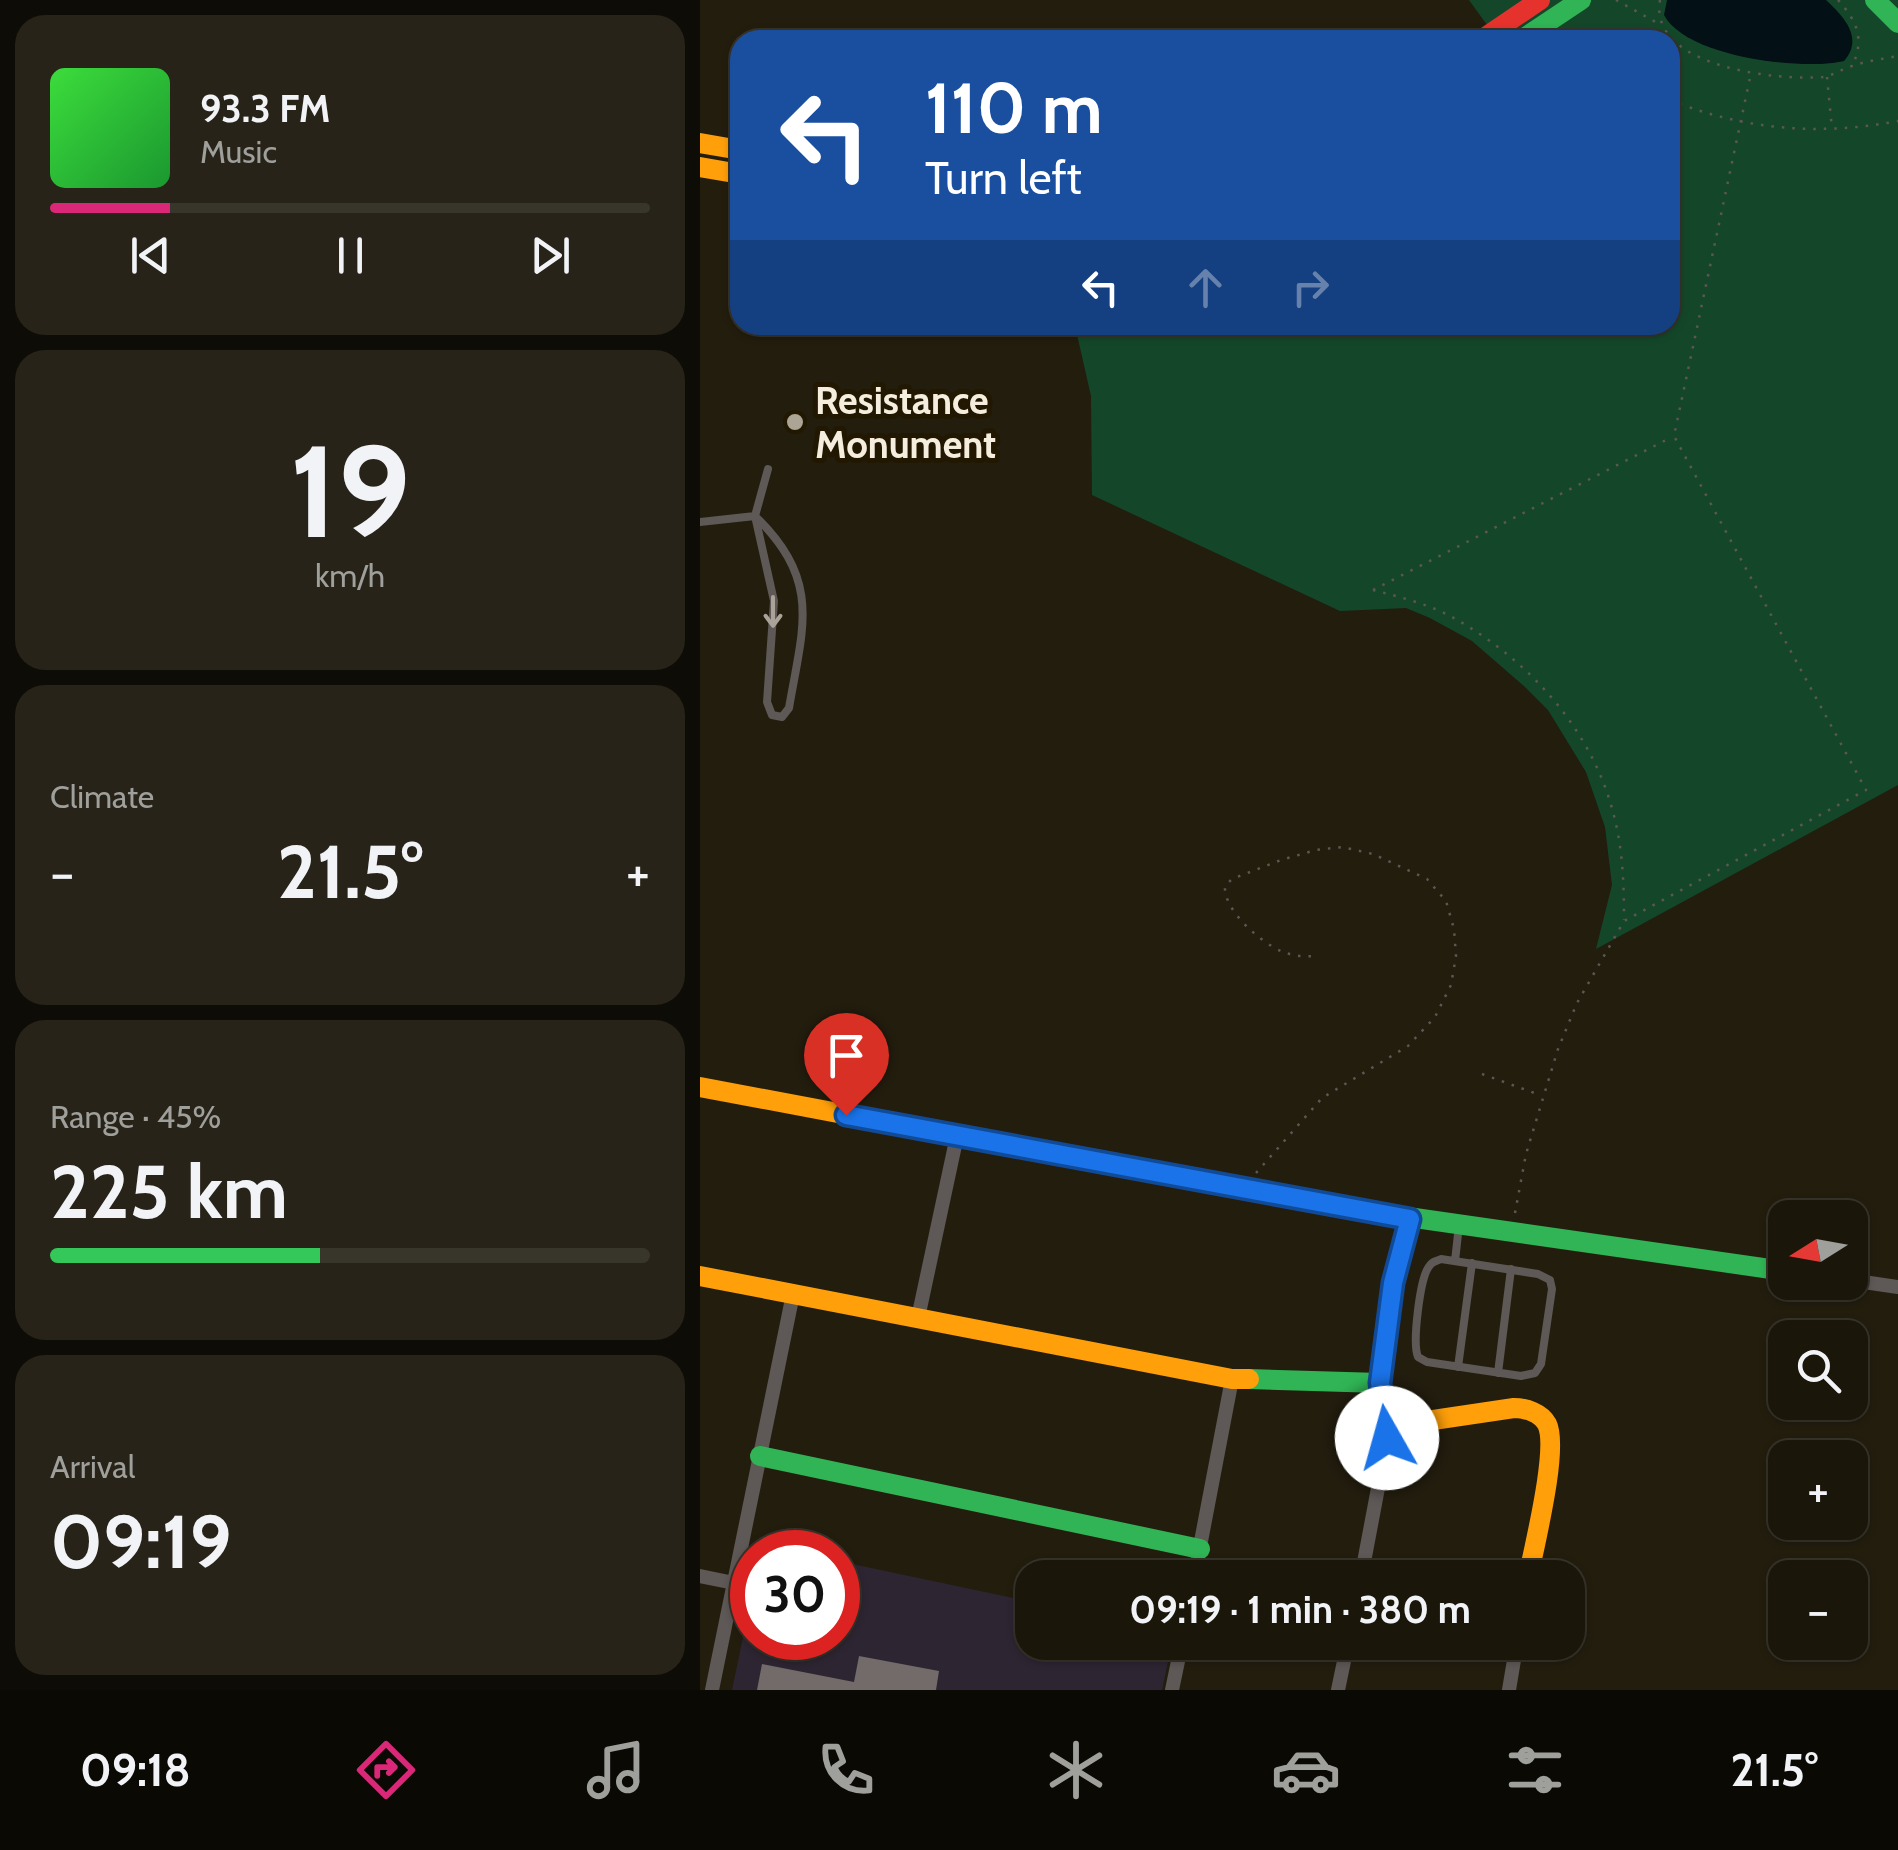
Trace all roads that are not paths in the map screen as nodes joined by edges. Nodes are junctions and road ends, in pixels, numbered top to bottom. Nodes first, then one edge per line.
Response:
1 (1581, 0) edge
2 (1875, 0) edge
3 (1891, 0) edge
4 (1536, 3) edge
5 (1898, 14) edge
6 (1898, 23) edge
7 (1496, 30) edge
8 (1535, 30) edge
9 (700, 142) edge
10 (730, 148) edge
11 (700, 167) edge
12 (730, 172) edge
13 (768, 469) dead end
14 (755, 516) junction
15 (700, 522) edge
16 (700, 1087) edge
17 (956, 1136) junction
18 (1410, 1219) junction
19 (1459, 1224) junction
20 (1454, 1260) junction
21 (1472, 1263) junction
22 (1511, 1269) junction
23 (1768, 1269) edge
24 (700, 1276) edge
25 (1868, 1283) edge
26 (1898, 1287) edge
27 (793, 1294) junction
28 (918, 1318) junction
29 (1458, 1366) junction
30 (1498, 1373) junction
31 (1232, 1380) junction
32 (1380, 1383) junction
33 (1386, 1427) junction
34 (760, 1456) junction
35 (745, 1530) edge
36 (1200, 1549) junction
37 (1198, 1560) edge
38 (1364, 1560) edge
39 (1531, 1560) edge
40 (700, 1576) edge
41 (730, 1582) edge
42 (730, 1602) edge
43 (1178, 1660) edge
44 (1344, 1660) edge
45 (1514, 1660) edge
46 (712, 1690) edge
47 (1172, 1690) edge
48 (1338, 1690) edge
49 (1508, 1690) edge

1 - 8 main road
2 - 6 main road
3 - 5 main road
4 - 7 main road
9 - 10 main road
11 - 12 main road
13 - 14 lane
14 -> 14 lane
14 - 15 lane
16 - 17 main road
17 - 18 main road
17 - 28 street
18 - 19 main road
18 - 32 street
19 - 20 lane
19 - 23 main road
20 - 21 lane
20 - 29 lane
21 - 22 lane
21 - 29 lane
22 - 30 lane
22 - 30 lane
24 - 27 main road
25 - 26 street
27 - 28 main road
27 - 34 street
28 - 31 main road
29 - 30 lane
31 - 32 main road
31 - 36 street
32 - 33 street
33 - 38 street
33 - 39 main road
34 - 35 street
34 - 36 main road
36 - 37 street
40 - 41 street
42 - 46 street
43 - 47 street
44 - 48 street
45 - 49 street

